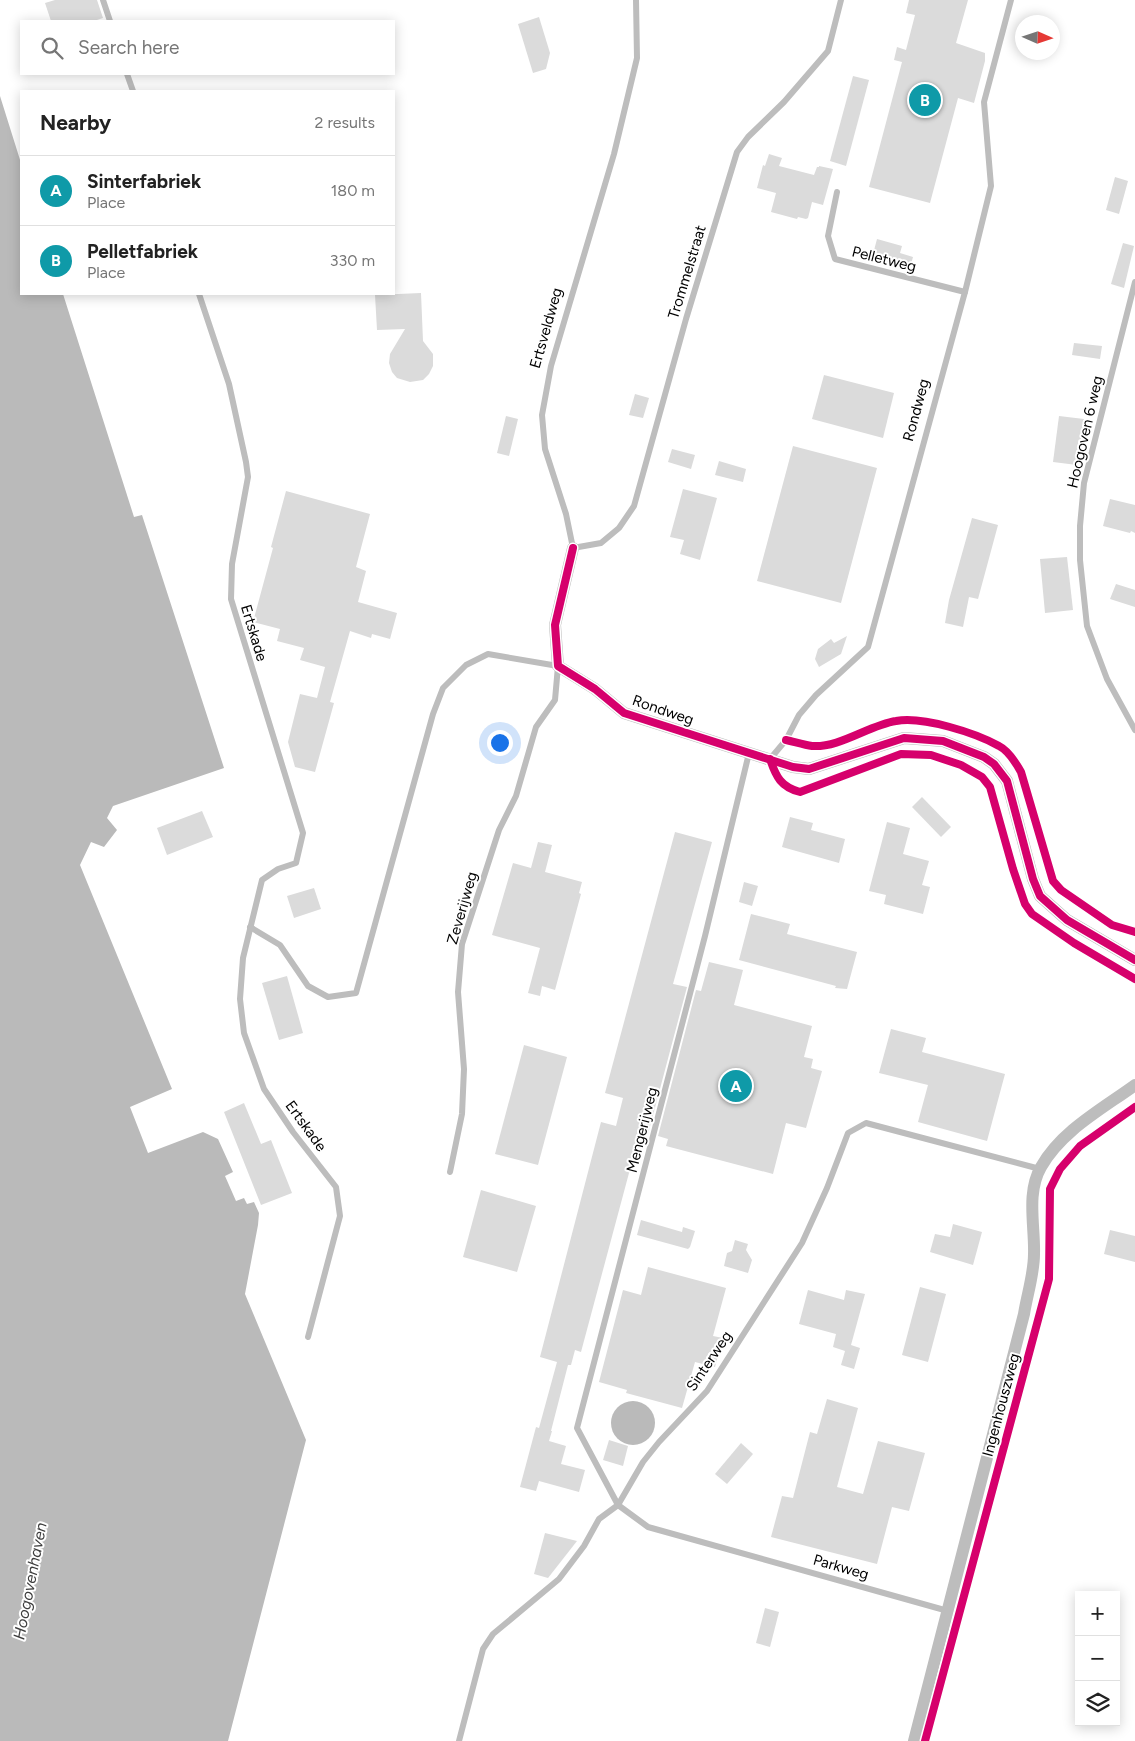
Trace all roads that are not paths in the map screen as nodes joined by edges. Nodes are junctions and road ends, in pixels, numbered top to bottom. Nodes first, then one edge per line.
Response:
1 (103, 0) edge
2 (636, 0) edge
3 (841, 0) edge
4 (1011, 0) edge
5 (110, 20) edge
6 (127, 75) edge
7 (133, 90) edge
8 (837, 192) dead end
9 (1135, 282) edge
10 (965, 292) junction
11 (199, 295) edge
12 (573, 548) junction
13 (558, 666) junction
14 (1135, 730) edge
15 (749, 753) junction
16 (770, 759) junction
17 (250, 927) junction
18 (1135, 960) edge
19 (1135, 1085) edge
20 (1040, 1169) junction
21 (450, 1172) dead end
22 (308, 1338) dead end
23 (618, 1505) junction
24 (948, 1611) junction
25 (459, 1741) edge
26 (914, 1741) edge

1 - 5 lane
2 - 12 lane, Ertsveldweg
3 - 12 lane, Trommelstraat
4 - 10 lane, Rondweg
6 - 7 lane
8 - 10 lane, Pelletweg
9 - 14 lane, Hoogoven 6 weg
10 - 16 lane, Rondweg
11 - 17 lane, Ertskade
12 - 13 street, Ertsveldweg
13 - 15 street, Rondweg
13 - 17 lane
13 - 21 lane, Zeverijweg
15 - 16 street, Rondweg
15 - 23 lane, Mengerijweg
16 - 18 street, Rondweg
17 - 22 lane, Ertskade
19 - 20 street, Ingenhouszweg
20 - 23 lane, Sinterweg
20 - 24 street, Ingenhouszweg
23 - 24 lane, Parkweg
23 - 25 lane
24 - 26 street, Ingenhouszweg

